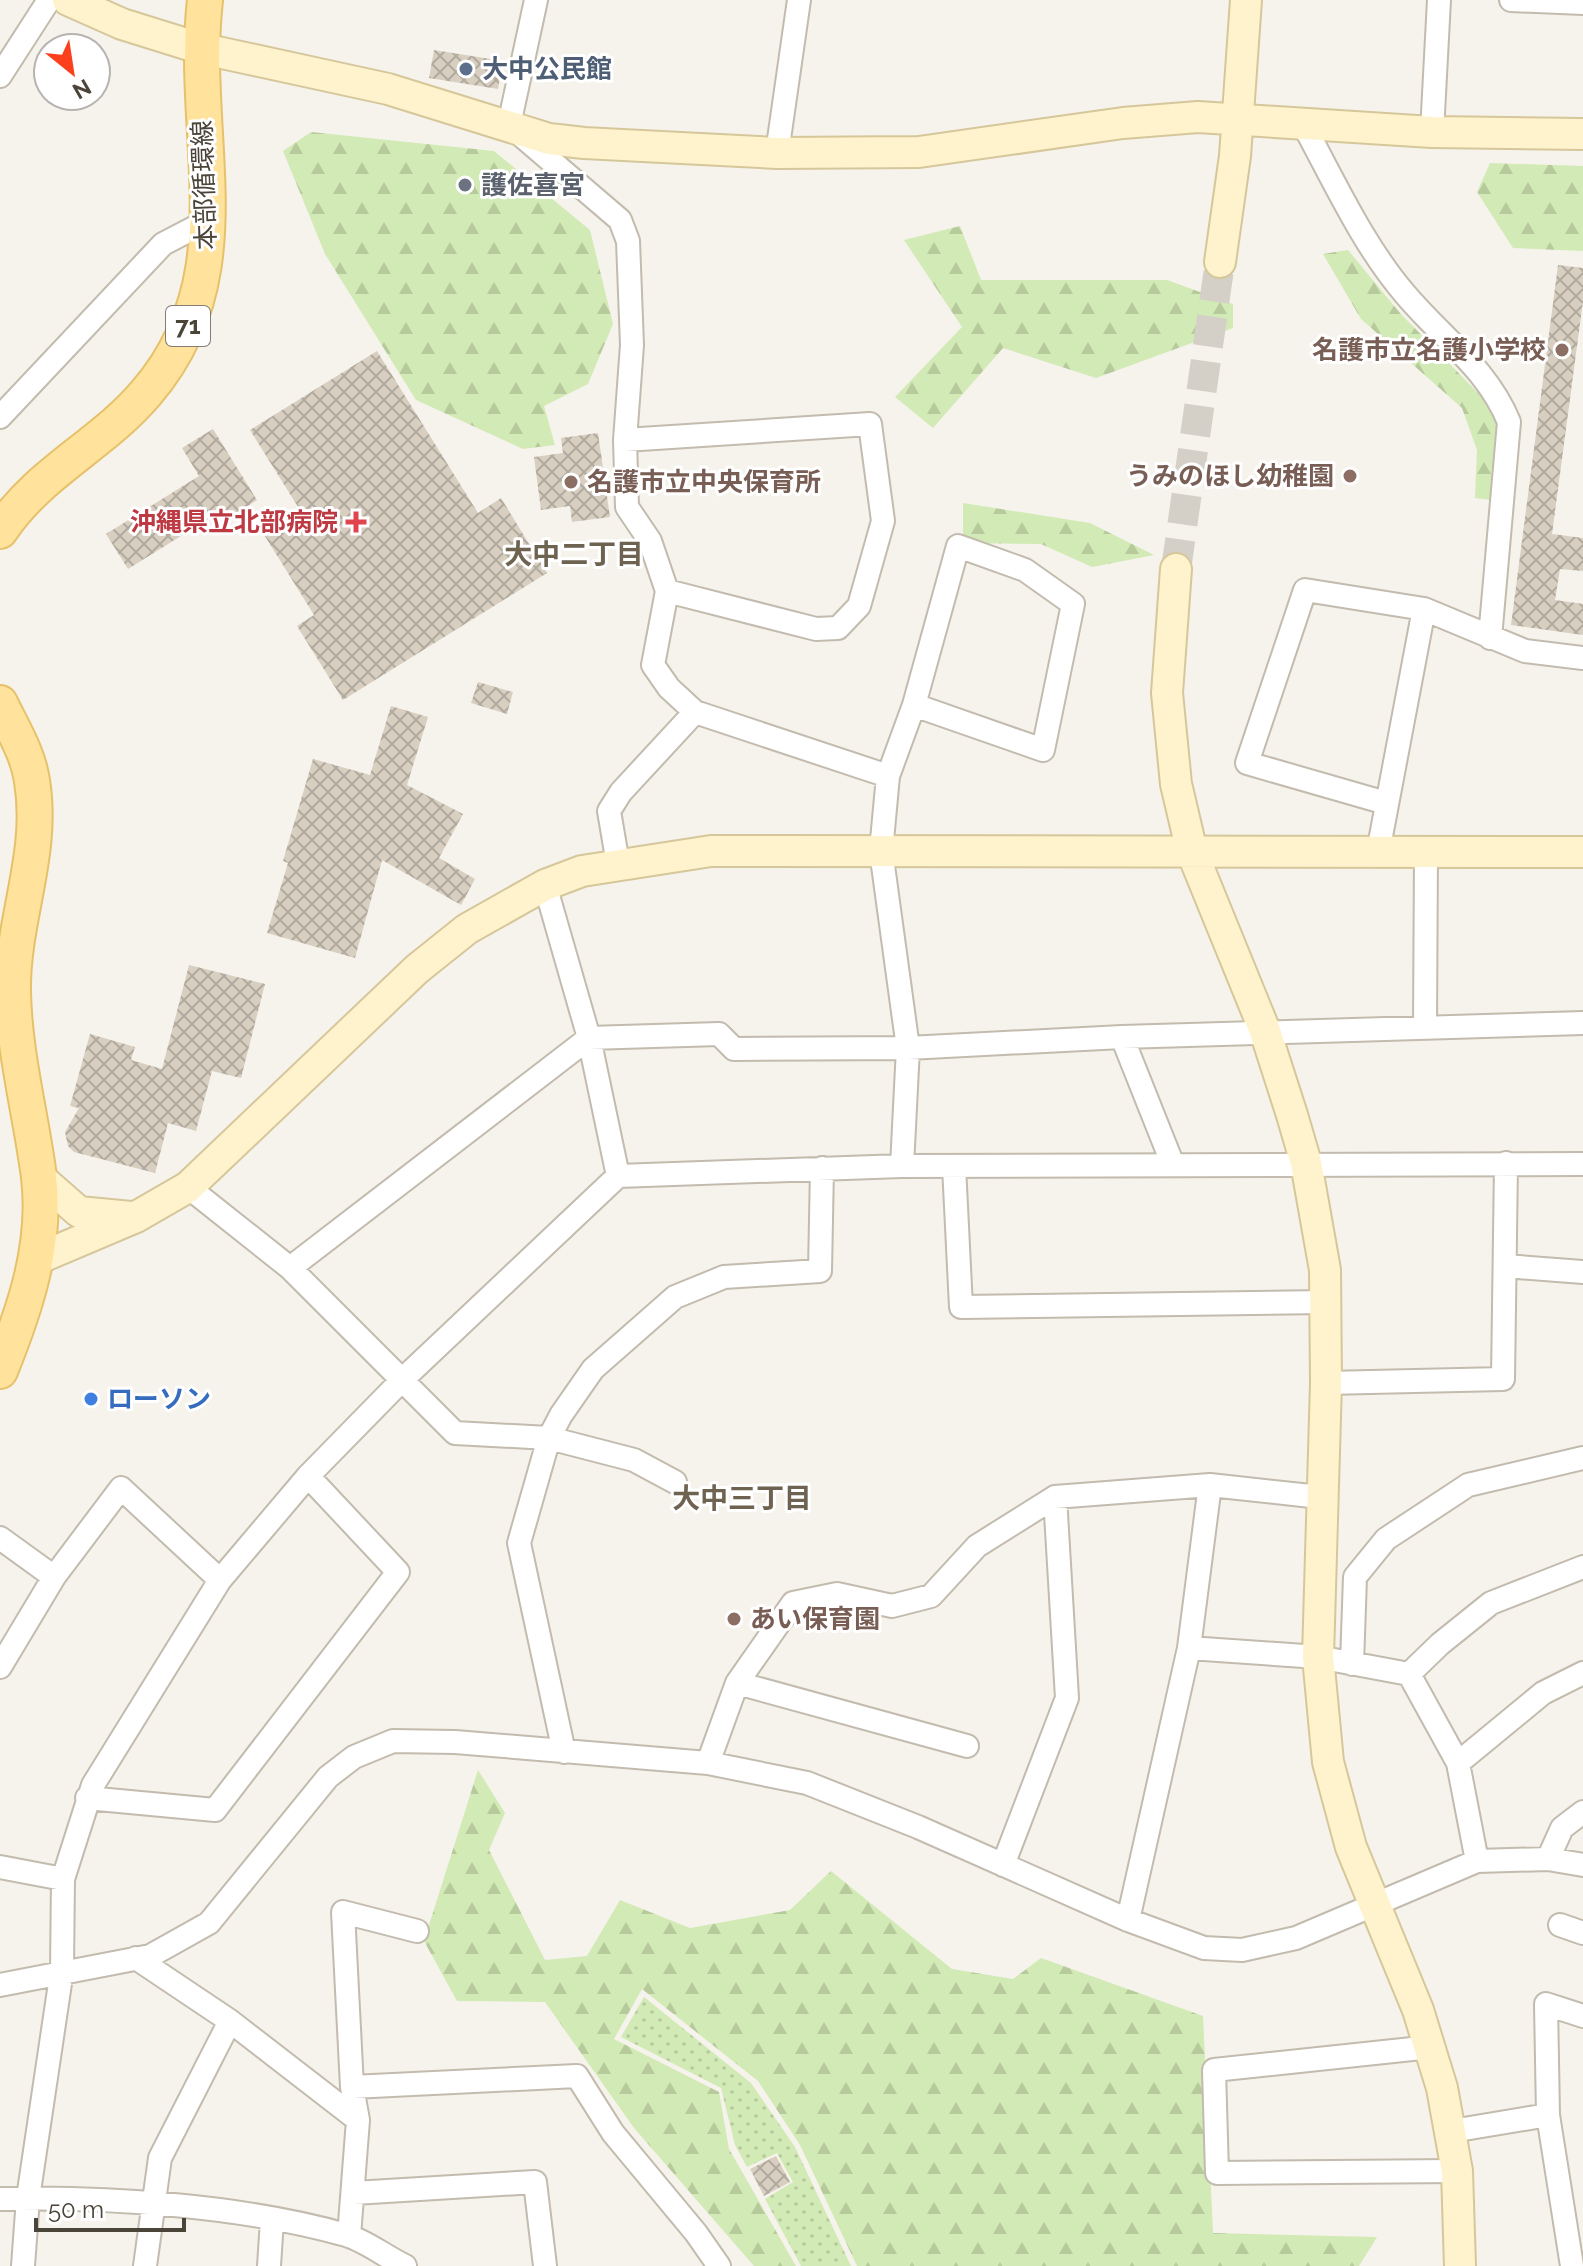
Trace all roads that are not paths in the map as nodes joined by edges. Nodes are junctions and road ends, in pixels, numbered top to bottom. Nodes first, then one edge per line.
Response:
1 (49, 0) edge
2 (68, 0) edge
3 (205, 0) edge
4 (536, 0) edge
5 (799, 0) edge
6 (1246, 0) edge
7 (1439, 0) edge
8 (1511, 0) edge
9 (1583, 3) edge
10 (199, 48) junction
11 (0, 76) edge
12 (1236, 119) junction
13 (1303, 124) junction
14 (509, 125) junction
15 (1432, 132) junction
16 (1583, 134) edge
17 (777, 153) junction
18 (209, 220) junction
19 (1220, 262) tunnel mouth
20 (4, 407) edge
21 (625, 440) junction
22 (0, 531) edge
23 (1176, 569) tunnel mouth
24 (667, 591) junction
25 (1424, 609) junction
26 (1490, 638) junction
27 (1583, 658) edge
28 (0, 703) edge
29 (914, 705) junction
30 (695, 712) junction
31 (888, 776) junction
32 (1386, 803) junction
33 (881, 851) junction
34 (1192, 852) junction
35 (1378, 852) junction
36 (1426, 852) junction
37 (1583, 852) edge
38 (618, 864) junction
39 (545, 885) junction
40 (1583, 1023) edge
41 (1425, 1027) junction
42 (1265, 1031) junction
43 (1122, 1037) junction
44 (589, 1038) junction
45 (908, 1048) junction
46 (1306, 1163) junction
47 (1506, 1163) junction
48 (1583, 1164) edge
49 (1173, 1165) junction
50 (902, 1166) junction
51 (954, 1166) junction
52 (822, 1168) junction
53 (618, 1176) junction
54 (39, 1177) junction
55 (188, 1187) junction
56 (136, 1217) junction
57 (37, 1259) junction
58 (1505, 1266) junction
59 (290, 1268) junction
60 (1583, 1272) edge
61 (1326, 1302) junction
62 (0, 1371) edge
63 (403, 1379) junction
64 (1326, 1383) junction
65 (549, 1438) junction
66 (1583, 1458) edge
67 (308, 1476) junction
68 (675, 1482) dead end
69 (1210, 1485) junction
70 (1055, 1497) junction
71 (1320, 1497) junction
72 (0, 1538) edge
73 (1583, 1567) edge
74 (54, 1577) junction
75 (220, 1580) junction
76 (1189, 1648) junction
77 (1318, 1657) junction
78 (1352, 1664) junction
79 (0, 1667) edge
80 (1583, 1673) edge
81 (1409, 1674) junction
82 (737, 1683) junction
83 (967, 1746) dead end
84 (564, 1752) junction
85 (708, 1763) junction
86 (1458, 1763) junction
87 (87, 1798) junction
88 (1583, 1812) edge
89 (1548, 1859) junction
90 (1477, 1861) junction
91 (1003, 1865) junction
92 (1583, 1865) edge
93 (0, 1867) edge
94 (63, 1879) junction
95 (1373, 1908) junction
96 (1128, 1920) junction
97 (1560, 1925) dead end
98 (417, 1931) dead end
99 (1583, 1933) edge
100 (136, 1958) junction
101 (62, 1970) junction
102 (0, 1985) edge
103 (1583, 2016) edge
104 (230, 2021) junction
105 (1431, 2047) junction
106 (352, 2087) junction
107 (1548, 2115) junction
108 (358, 2120) junction
109 (1452, 2131) junction
110 (1457, 2171) junction
111 (354, 2193) junction
112 (28, 2198) junction
113 (0, 2199) edge
114 (152, 2204) junction
115 (272, 2220) junction
116 (349, 2236) junction
117 (382, 2261) edge
118 (23, 2266) edge
119 (145, 2266) edge
120 (269, 2266) edge
121 (405, 2266) edge
122 (545, 2266) edge
123 (719, 2266) edge
124 (1460, 2266) edge
125 (1572, 2266) edge

1 - 11 street
2 - 10 street
3 - 10 main road, 71
4 - 14 street
5 - 17 street
6 - 12 street
7 - 15 street
8 - 9 street
10 - 14 street
10 - 18 main road, 本部循環線 / 71
12 - 13 street
12 - 17 street
12 - 19 street
13 - 15 street
13 - 26 street
14 - 17 street
14 - 21 street
15 - 16 street
18 - 20 street
18 - 22 main road, 本部循環線 / 71
21 - 24 street
21 - 24 street
23 - 34 street
24 - 30 street
25 - 26 street
25 - 32 street
25 - 32 street
26 - 27 street
28 - 54 main road
29 - 29 street
29 - 31 street
30 - 31 street
30 - 38 street
31 - 33 street
32 - 35 street
33 - 34 street
33 - 38 street
33 - 45 street
34 - 35 street
34 - 42 street
35 - 36 street
36 - 37 street
36 - 41 street
38 - 39 street
39 - 44 street
39 - 55 street
40 - 41 street
41 - 42 street
42 - 43 street
42 - 46 street
43 - 45 street
43 - 49 street
44 - 45 street
44 - 53 street
44 - 59 street
45 - 50 street
46 - 47 street
46 - 49 street
46 - 61 street
47 - 48 street
47 - 58 street
49 - 51 street
50 - 51 street
50 - 52 street
51 - 61 street
52 - 53 street
52 - 65 street
53 - 63 street
54 - 56 street
54 - 57 main road
55 - 56 street
55 - 59 street
56 - 57 street
57 - 62 main road
58 - 60 street
58 - 64 street
59 - 63 street
61 - 64 street
63 - 65 street
63 - 67 street
64 - 71 street
65 - 68 street
65 - 84 street
66 - 78 street
67 - 75 street
67 - 87 street
69 - 70 street
69 - 71 street
69 - 76 street
70 - 82 street
70 - 91 street
71 - 77 street
72 - 74 street
73 - 81 street
74 - 75 street
74 - 79 street
75 - 87 street
76 - 77 street
76 - 96 street
77 - 78 street
77 - 95 street
78 - 81 street
80 - 86 street
81 - 86 street
82 - 83 street
82 - 85 street
84 - 85 street
84 - 100 street
85 - 91 street
86 - 90 street
87 - 94 street
88 - 89 street
89 - 90 street
89 - 92 street
90 - 95 street
91 - 96 street
93 - 94 street
94 - 101 street
95 - 96 street
95 - 105 street
97 - 99 street
98 - 106 street
100 - 101 street
100 - 104 street
101 - 102 street
101 - 112 street
103 - 107 street
104 - 108 street
104 - 114 street
105 - 109 street
105 - 110 street
106 - 108 street
106 - 123 street
107 - 109 street
107 - 125 street
108 - 111 street
109 - 110 street
110 - 124 street
111 - 116 street
111 - 122 street
112 - 113 street
112 - 114 street
112 - 118 street
114 - 115 street
114 - 119 street
115 - 116 street
115 - 120 street
116 - 117 street
117 - 121 street

